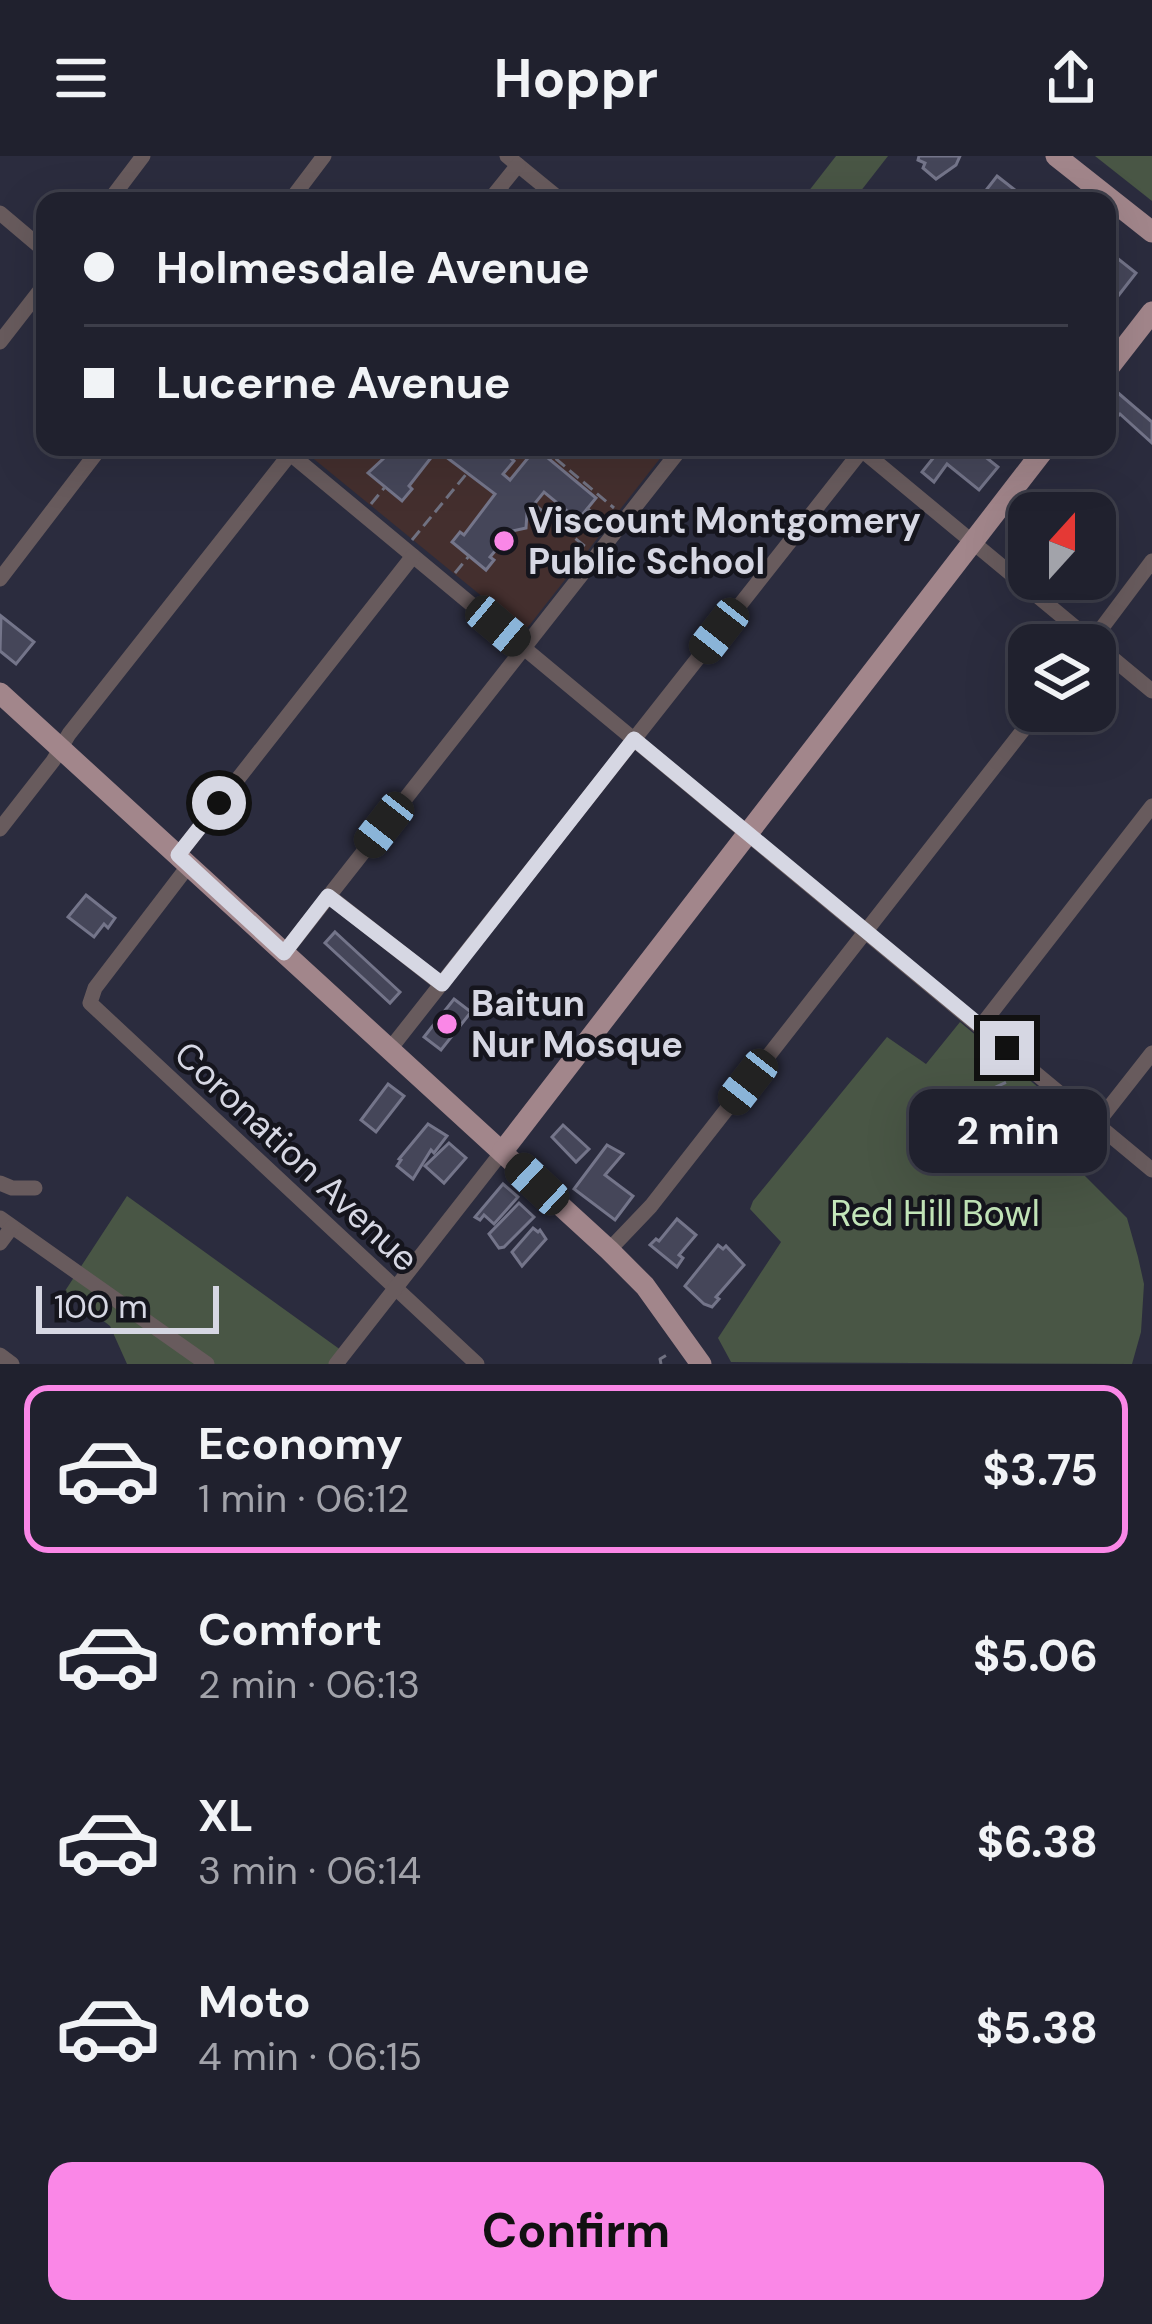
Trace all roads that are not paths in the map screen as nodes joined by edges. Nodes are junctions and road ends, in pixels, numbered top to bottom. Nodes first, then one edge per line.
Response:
1 (143, 156) edge
2 (324, 156) edge
3 (1056, 156) edge
4 (513, 160) edge
5 (116, 192) edge
6 (297, 192) edge
7 (494, 192) edge
8 (551, 192) edge
9 (1101, 192) edge
10 (1116, 204) edge
11 (0, 213) edge
12 (1152, 232) edge
13 (36, 243) edge
14 (36, 296) edge
15 (1152, 311) edge
16 (0, 342) edge
17 (1116, 358) edge
18 (94, 456) edge
19 (285, 456) edge
20 (298, 456) edge
21 (675, 456) edge
22 (855, 456) edge
23 (868, 456) edge
24 (1039, 456) edge
25 (972, 542) junction
26 (409, 553) junction
27 (1152, 561) edge
28 (0, 579) edge
29 (1069, 624) edge
30 (1105, 624) edge
31 (524, 647) junction
32 (1116, 663) edge
33 (1152, 691) edge
34 (0, 693) edge
35 (1021, 732) edge
36 (634, 739) junction
37 (62, 747) junction
38 (1152, 806) edge
39 (0, 829) edge
40 (747, 833) junction
41 (184, 860) junction
42 (328, 896) junction
43 (866, 931) junction
44 (284, 953) junction
45 (442, 984) junction
46 (981, 1026) junction
47 (390, 1049) junction
48 (1152, 1053) edge
49 (1097, 1123) junction
50 (502, 1152) junction
51 (1152, 1171) edge
52 (0, 1183) edge
53 (35, 1188) dead end
54 (6, 1223) edge
55 (0, 1243) edge
56 (608, 1250) junction
57 (395, 1287) junction
58 (0, 1355) edge
59 (13, 1364) edge
60 (207, 1364) edge
61 (336, 1364) edge
62 (477, 1364) edge
63 (701, 1364) edge

1 - 5 street
2 - 6 street
3 - 9 main road
4 - 7 street
4 - 8 street
10 - 12 main road
11 - 13 street
14 - 16 street
15 - 17 main road
18 - 28 street
19 - 37 street
20 - 26 street
21 - 31 street
22 - 36 street
23 - 25 street
24 - 25 main road
25 - 29 street
25 - 40 main road
26 - 31 street
26 - 41 street
27 - 30 street
31 - 36 street
31 - 42 street
32 - 33 street
34 - 37 main road
35 - 43 street
36 - 40 street
36 - 45 street
37 - 39 street
37 - 41 main road
38 - 46 street
40 - 43 street
40 - 50 main road
41 - 44 main road
41 - 57 street, Coronation Avenue
42 - 44 street
42 - 45 street
43 - 46 street
43 - 56 street
44 - 47 main road
45 - 47 street
46 - 49 street
47 - 50 main road
48 - 49 street
49 - 51 street
50 - 56 main road
50 - 57 street
52 - 53 street
54 - 55 street
54 - 60 street
56 - 63 main road
57 - 61 street
57 - 62 street, Coronation Avenue
58 - 59 street

